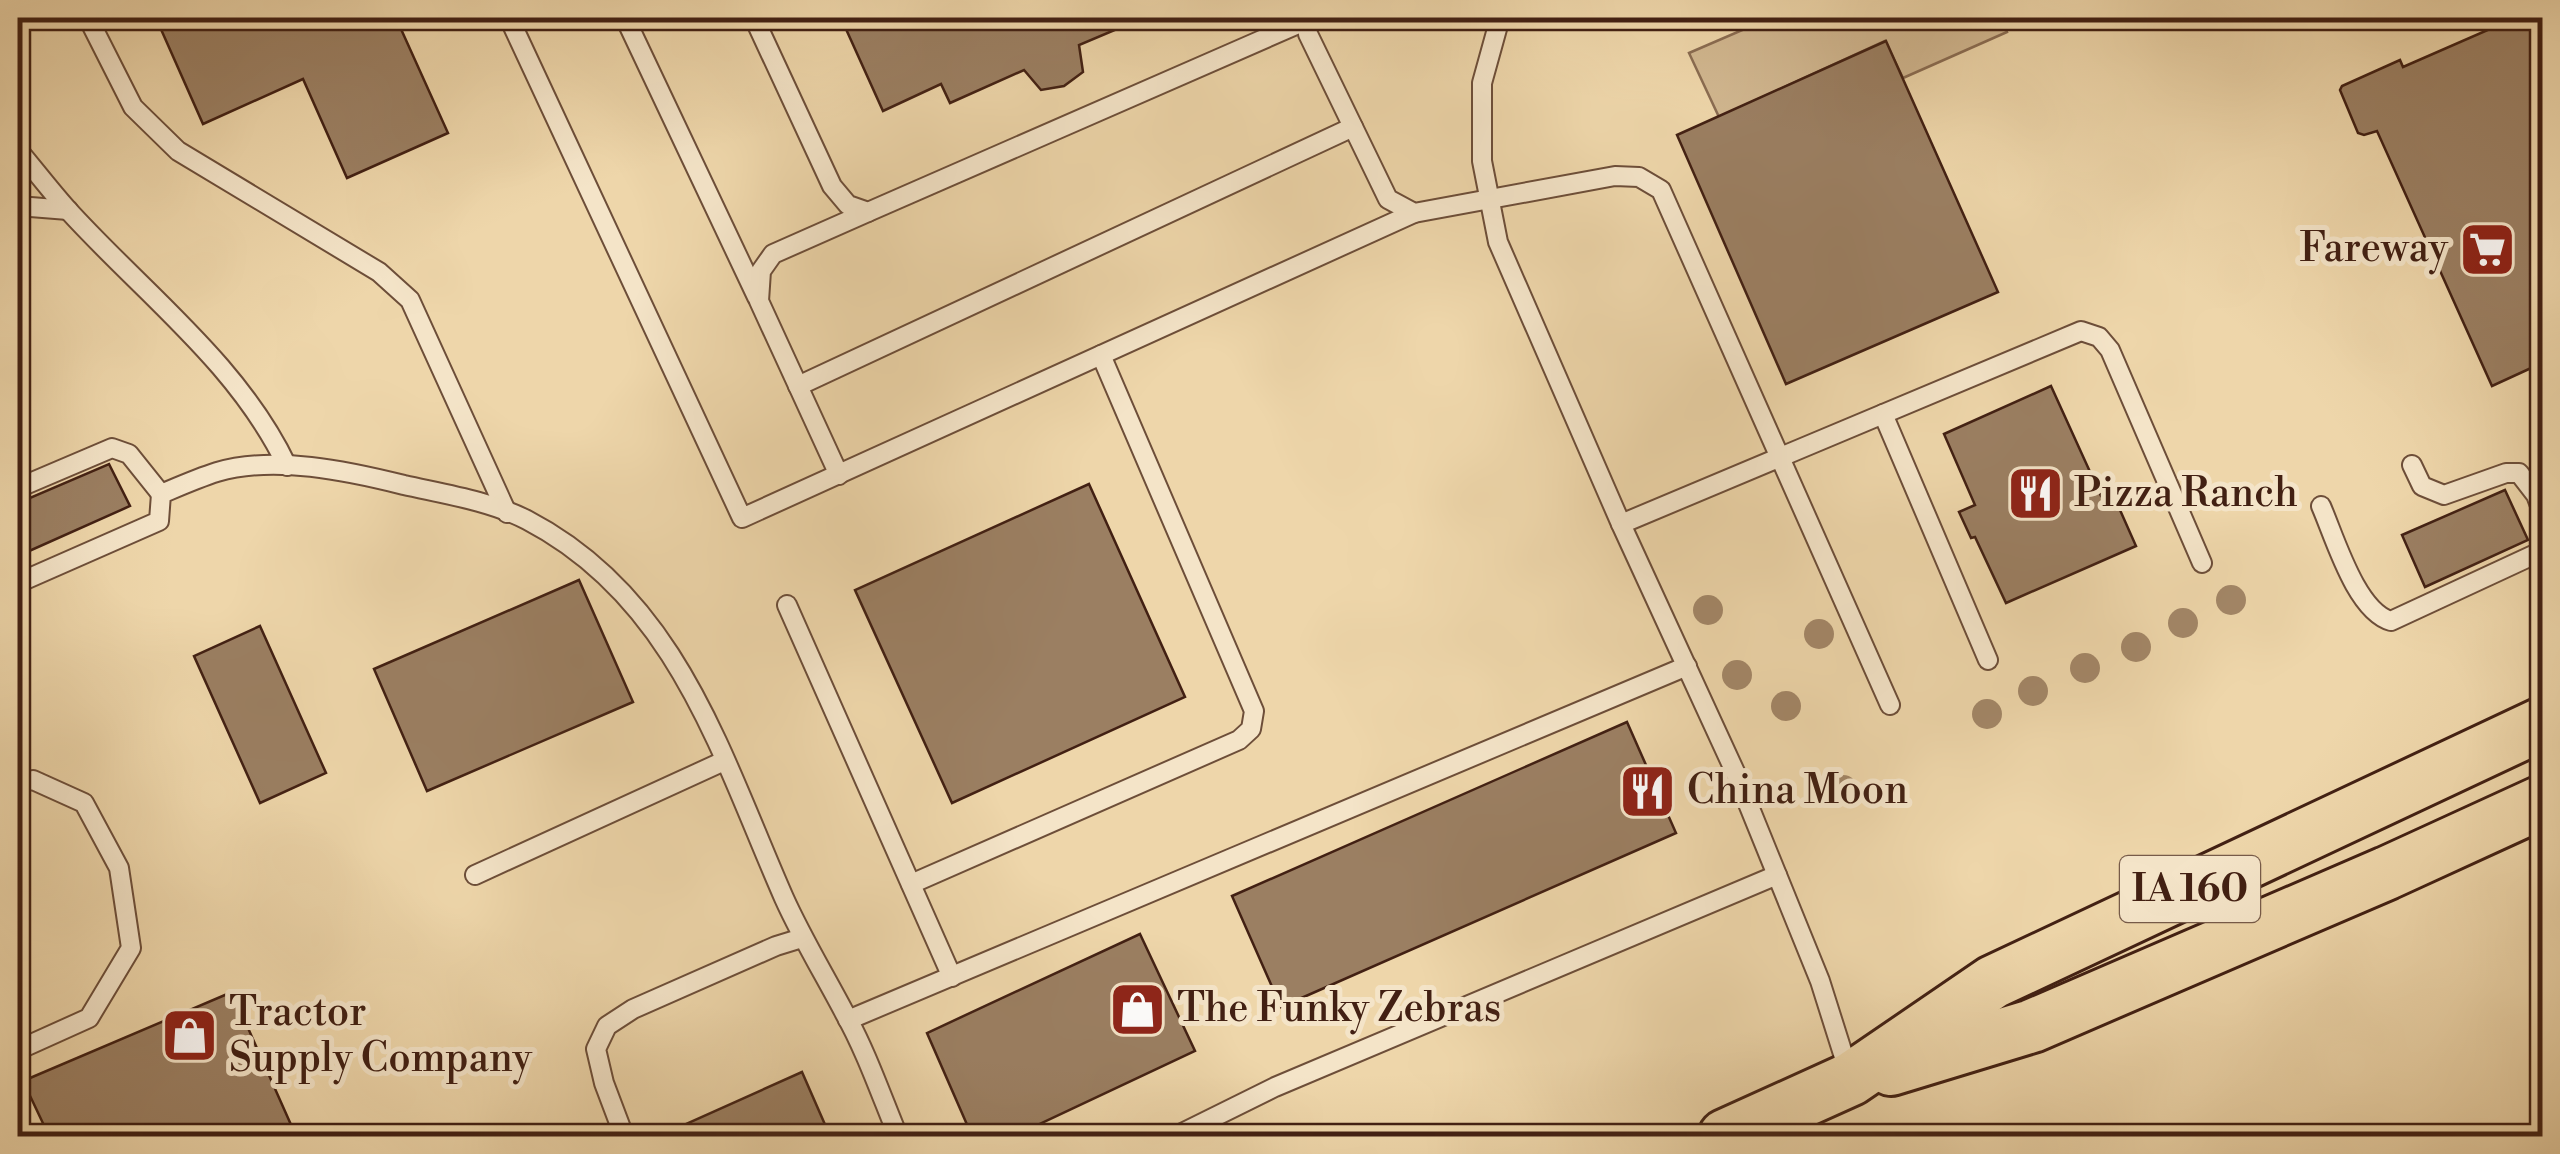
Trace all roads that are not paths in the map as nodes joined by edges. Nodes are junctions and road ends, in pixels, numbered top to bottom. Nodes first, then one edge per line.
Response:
1 (88, 18) edge
2 (510, 18) edge
3 (625, 18) edge
4 (754, 18) edge
5 (1500, 18) edge
6 (1305, 19) edge
7 (1353, 127) junction
8 (18, 150) edge
9 (1489, 197) junction
10 (18, 206) edge
11 (68, 210) junction
12 (868, 212) junction
13 (1414, 213) junction
14 (759, 301) junction
15 (1101, 355) junction
16 (798, 386) junction
17 (1883, 414) junction
18 (1780, 458) junction
19 (2412, 465) dead end
20 (287, 466) junction
21 (839, 474) junction
22 (18, 488) edge
23 (161, 494) junction
24 (2321, 506) dead end
25 (2542, 512) edge
26 (507, 513) junction
27 (1621, 524) junction
28 (2542, 551) edge
29 (2202, 563) dead end
30 (18, 582) edge
31 (788, 605) dead end
32 (1988, 660) dead end
33 (1687, 666) junction
34 (1890, 705) dead end
35 (2542, 724) edge
36 (724, 761) junction
37 (18, 783) edge
38 (2542, 802) edge
39 (476, 875) dead end
40 (1777, 875) junction
41 (910, 884) junction
42 (802, 938) junction
43 (952, 976) junction
44 (848, 1020) junction
45 (18, 1050) edge
46 (1851, 1079) junction
47 (624, 1136) edge
48 (898, 1136) edge
49 (1176, 1136) edge
50 (1725, 1136) edge

1 - 26 lane
2 - 21 lane
3 - 14 lane
4 - 12 lane
5 - 9 lane
6 - 7 lane
6 - 12 lane
7 - 13 lane
7 - 16 lane
8 - 11 lane
9 - 13 lane
9 - 18 lane
9 - 27 lane
10 - 11 lane
11 - 20 lane
12 - 14 lane
13 - 15 lane
14 - 16 lane
15 - 21 lane
15 - 41 lane
16 - 21 lane
17 - 18 lane
17 - 29 lane
17 - 32 lane
18 - 27 lane
18 - 34 lane
19 - 25 lane
20 - 23 lane
20 - 26 lane
22 - 23 lane
23 - 30 lane
24 - 28 lane
26 - 36 lane
27 - 33 lane
31 - 41 lane
33 - 40 lane
33 - 43 lane
35 - 46 main road, IA 160
36 - 39 lane
36 - 42 lane
37 - 45 lane
38 - 46 main road, IA 160
40 - 46 lane
40 - 49 lane
41 - 43 lane
42 - 44 lane
42 - 47 lane
43 - 44 lane
44 - 48 lane
46 - 50 main road, IA 160

